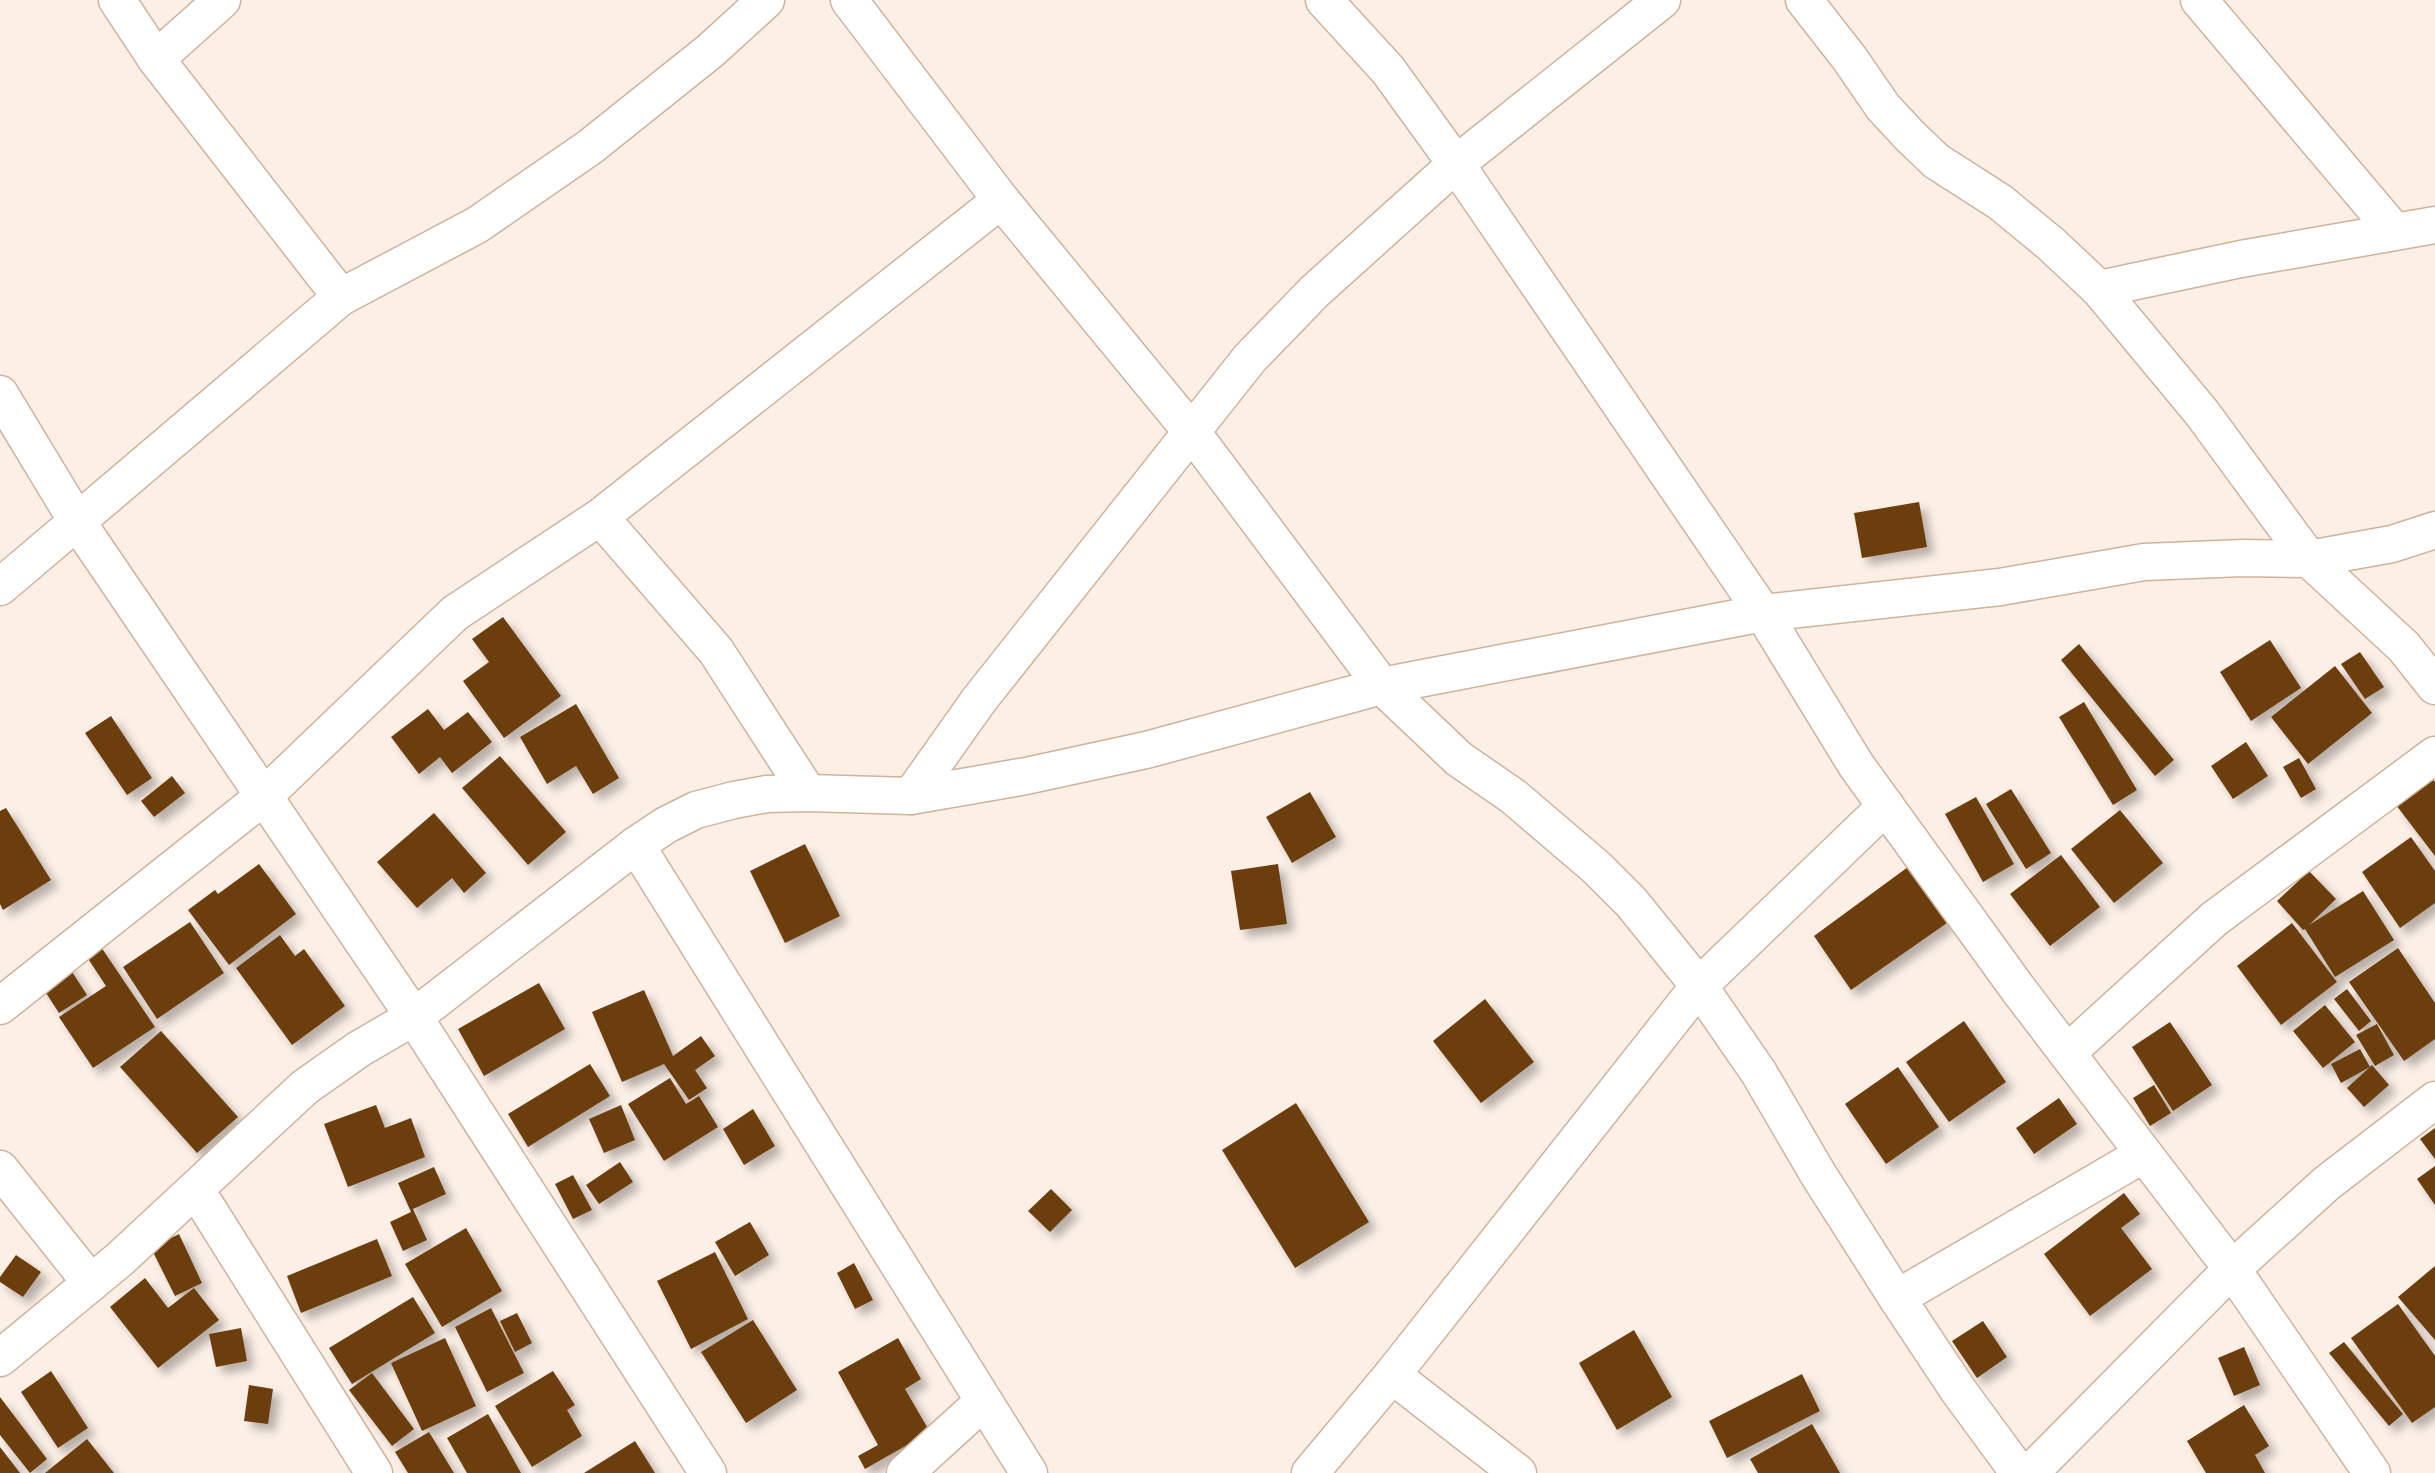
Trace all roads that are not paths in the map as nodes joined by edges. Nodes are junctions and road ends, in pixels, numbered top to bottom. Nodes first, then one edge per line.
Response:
1 (117, 0) edge
2 (222, 0) edge
3 (766, 0) edge
4 (849, 0) edge
5 (1324, 0) edge
6 (1662, 0) edge
7 (1804, 0) edge
8 (2199, 0) edge
9 (156, 59) junction
10 (1456, 164) junction
11 (1001, 200) junction
12 (2435, 225) edge
13 (2394, 231) junction
14 (2099, 289) junction
15 (341, 297) junction
16 (0, 394) edge
17 (1191, 431) junction
18 (600, 517) junction
19 (78, 523) junction
20 (2435, 530) edge
21 (2309, 559) junction
22 (0, 587) edge
23 (1763, 613) junction
24 (1382, 686) junction
25 (2435, 686) edge
26 (2435, 755) edge
27 (808, 793) junction
28 (911, 796) junction
29 (263, 797) junction
30 (1886, 806) junction
31 (636, 845) junction
32 (1699, 986) junction
33 (0, 1006) edge
34 (414, 1017) junction
35 (2067, 1053) junction
36 (2435, 1100) edge
37 (2144, 1154) junction
38 (0, 1169) edge
39 (196, 1190) junction
40 (2232, 1269) junction
41 (91, 1283) junction
42 (1897, 1298) junction
43 (0, 1358) edge
44 (1392, 1375) junction
45 (983, 1402) junction
46 (374, 1473) edge
47 (708, 1473) edge
48 (905, 1473) edge
49 (1029, 1473) edge
50 (1310, 1473) edge
51 (1518, 1473) edge
52 (2019, 1473) edge
53 (2030, 1473) edge
54 (2372, 1473) edge

1 - 9 street
2 - 9 street
3 - 15 street
4 - 11 street
5 - 10 street
6 - 10 street
7 - 14 street
8 - 13 street
9 - 15 street
10 - 17 street
10 - 23 street
11 - 17 street
11 - 18 street
12 - 13 street
13 - 14 street
14 - 21 street
15 - 19 street
16 - 19 street
17 - 24 street
17 - 28 street
18 - 27 street
18 - 29 street
19 - 22 street
19 - 29 street
20 - 21 street
21 - 23 street
21 - 25 street
23 - 24 street
23 - 30 street
24 - 28 street
24 - 32 street
26 - 35 street
27 - 28 street
27 - 31 street
29 - 33 street
29 - 34 street
30 - 32 street
30 - 35 street
31 - 34 street
31 - 45 street
32 - 42 street
32 - 44 street
34 - 39 street
34 - 47 street
35 - 37 street
36 - 40 street
37 - 40 street
37 - 42 street
38 - 41 street
39 - 41 street
39 - 46 street
40 - 53 street
40 - 54 street
41 - 43 street
42 - 52 street
44 - 50 street
44 - 51 street
45 - 48 street
45 - 49 street

